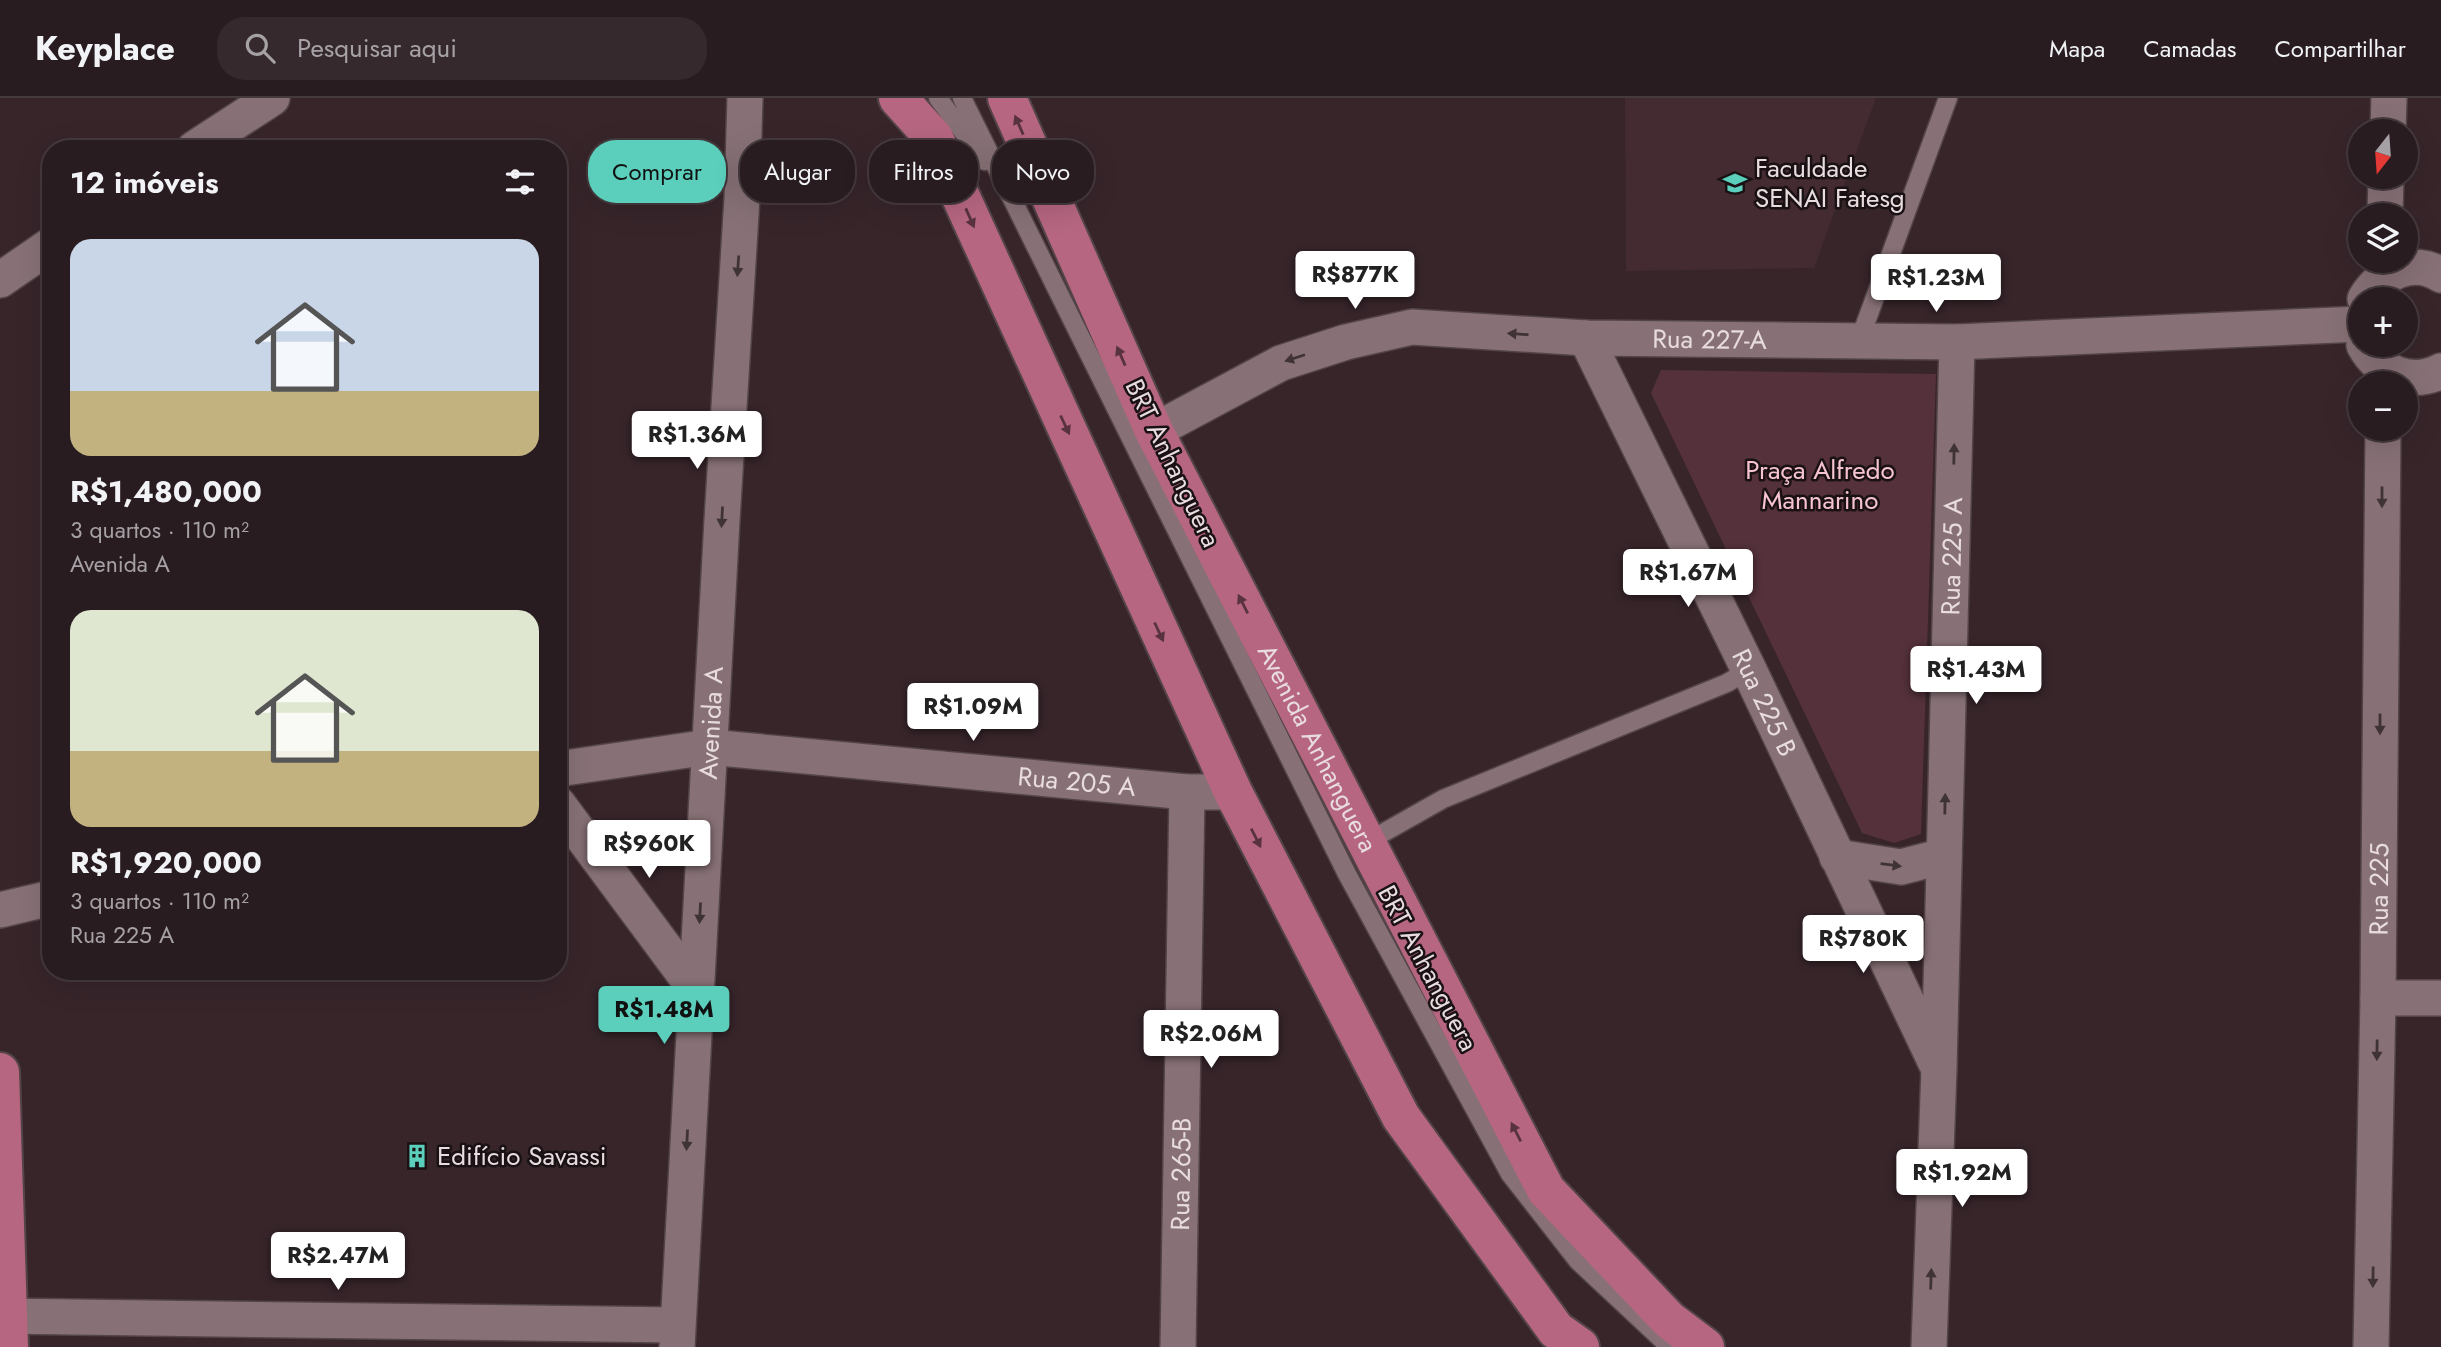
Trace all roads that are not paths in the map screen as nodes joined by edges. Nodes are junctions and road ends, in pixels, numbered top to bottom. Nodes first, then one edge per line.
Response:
1 (272, 98) edge
2 (745, 98) edge
3 (898, 98) edge
4 (938, 98) edge
5 (962, 98) edge
6 (1007, 98) edge
7 (1948, 98) edge
8 (2389, 98) edge
9 (2388, 119) edge
10 (208, 140) edge
11 (992, 157) edge
12 (992, 170) edge
13 (1015, 203) edge
14 (42, 252) edge
15 (2441, 275) edge
16 (0, 280) edge
17 (2391, 287) edge
18 (2348, 326) edge
19 (1586, 338) junction
20 (1859, 341) junction
21 (1957, 342) junction
22 (2389, 357) edge
23 (2441, 371) edge
24 (1154, 431) junction
25 (2383, 441) edge
26 (1749, 670) junction
27 (709, 747) junction
28 (567, 768) edge
29 (1187, 792) junction
30 (1233, 792) junction
31 (567, 816) edge
32 (1367, 842) junction
33 (1944, 856) junction
34 (1837, 857) junction
35 (42, 900) edge
36 (0, 910) edge
37 (696, 990) junction
38 (2378, 998) junction
39 (2441, 998) edge
40 (1939, 1068) junction
41 (0, 1072) edge
42 (6, 1326) edge
43 (677, 1336) edge
44 (1564, 1341) edge
45 (1178, 1347) edge
46 (1670, 1347) edge
47 (1705, 1347) edge
48 (1929, 1347) edge
49 (2371, 1347) edge

1 - 10 street
2 -> 27 street, Avenida A
3 -> 30 main road
4 - 12 lane, BRT Anhanguera
5 - 11 lane, BRT Anhanguera
24 -> 6 main road, Avenida Anhanguera
7 - 20 lane
8 - 9 street
13 - 46 lane, BRT Anhanguera
14 - 16 street
15 - 17 street
18 - 21 street, Rua 227-A
19 - 20 street, Rua 227-A
19 -> 24 street, Rua 227-A
19 - 26 street, Rua 225 B
20 - 21 street, Rua 227-A
33 -> 21 street, Rua 225 A
22 - 23 street
32 -> 24 main road, Avenida Anhanguera
25 -> 38 street, Rua 225
26 - 32 lane
26 - 34 street, Rua 225 B
27 - 28 street, Rua 205 A
27 - 29 street, Rua 205 A
27 -> 37 street, Avenida A
29 - 30 street, Rua 205 A
29 - 45 street, Rua 265-B
30 -> 44 main road
31 - 37 street
47 -> 32 main road, Avenida Anhanguera
34 -> 33 street
33 - 40 street, Rua 225 A
34 - 40 street, Rua 225 B
35 - 36 street
37 -> 43 street, Avenida A
38 - 39 street
38 -> 49 street, Rua 225
48 -> 40 street, Rua 225 A
41 - 42 main road
42 - 43 street

